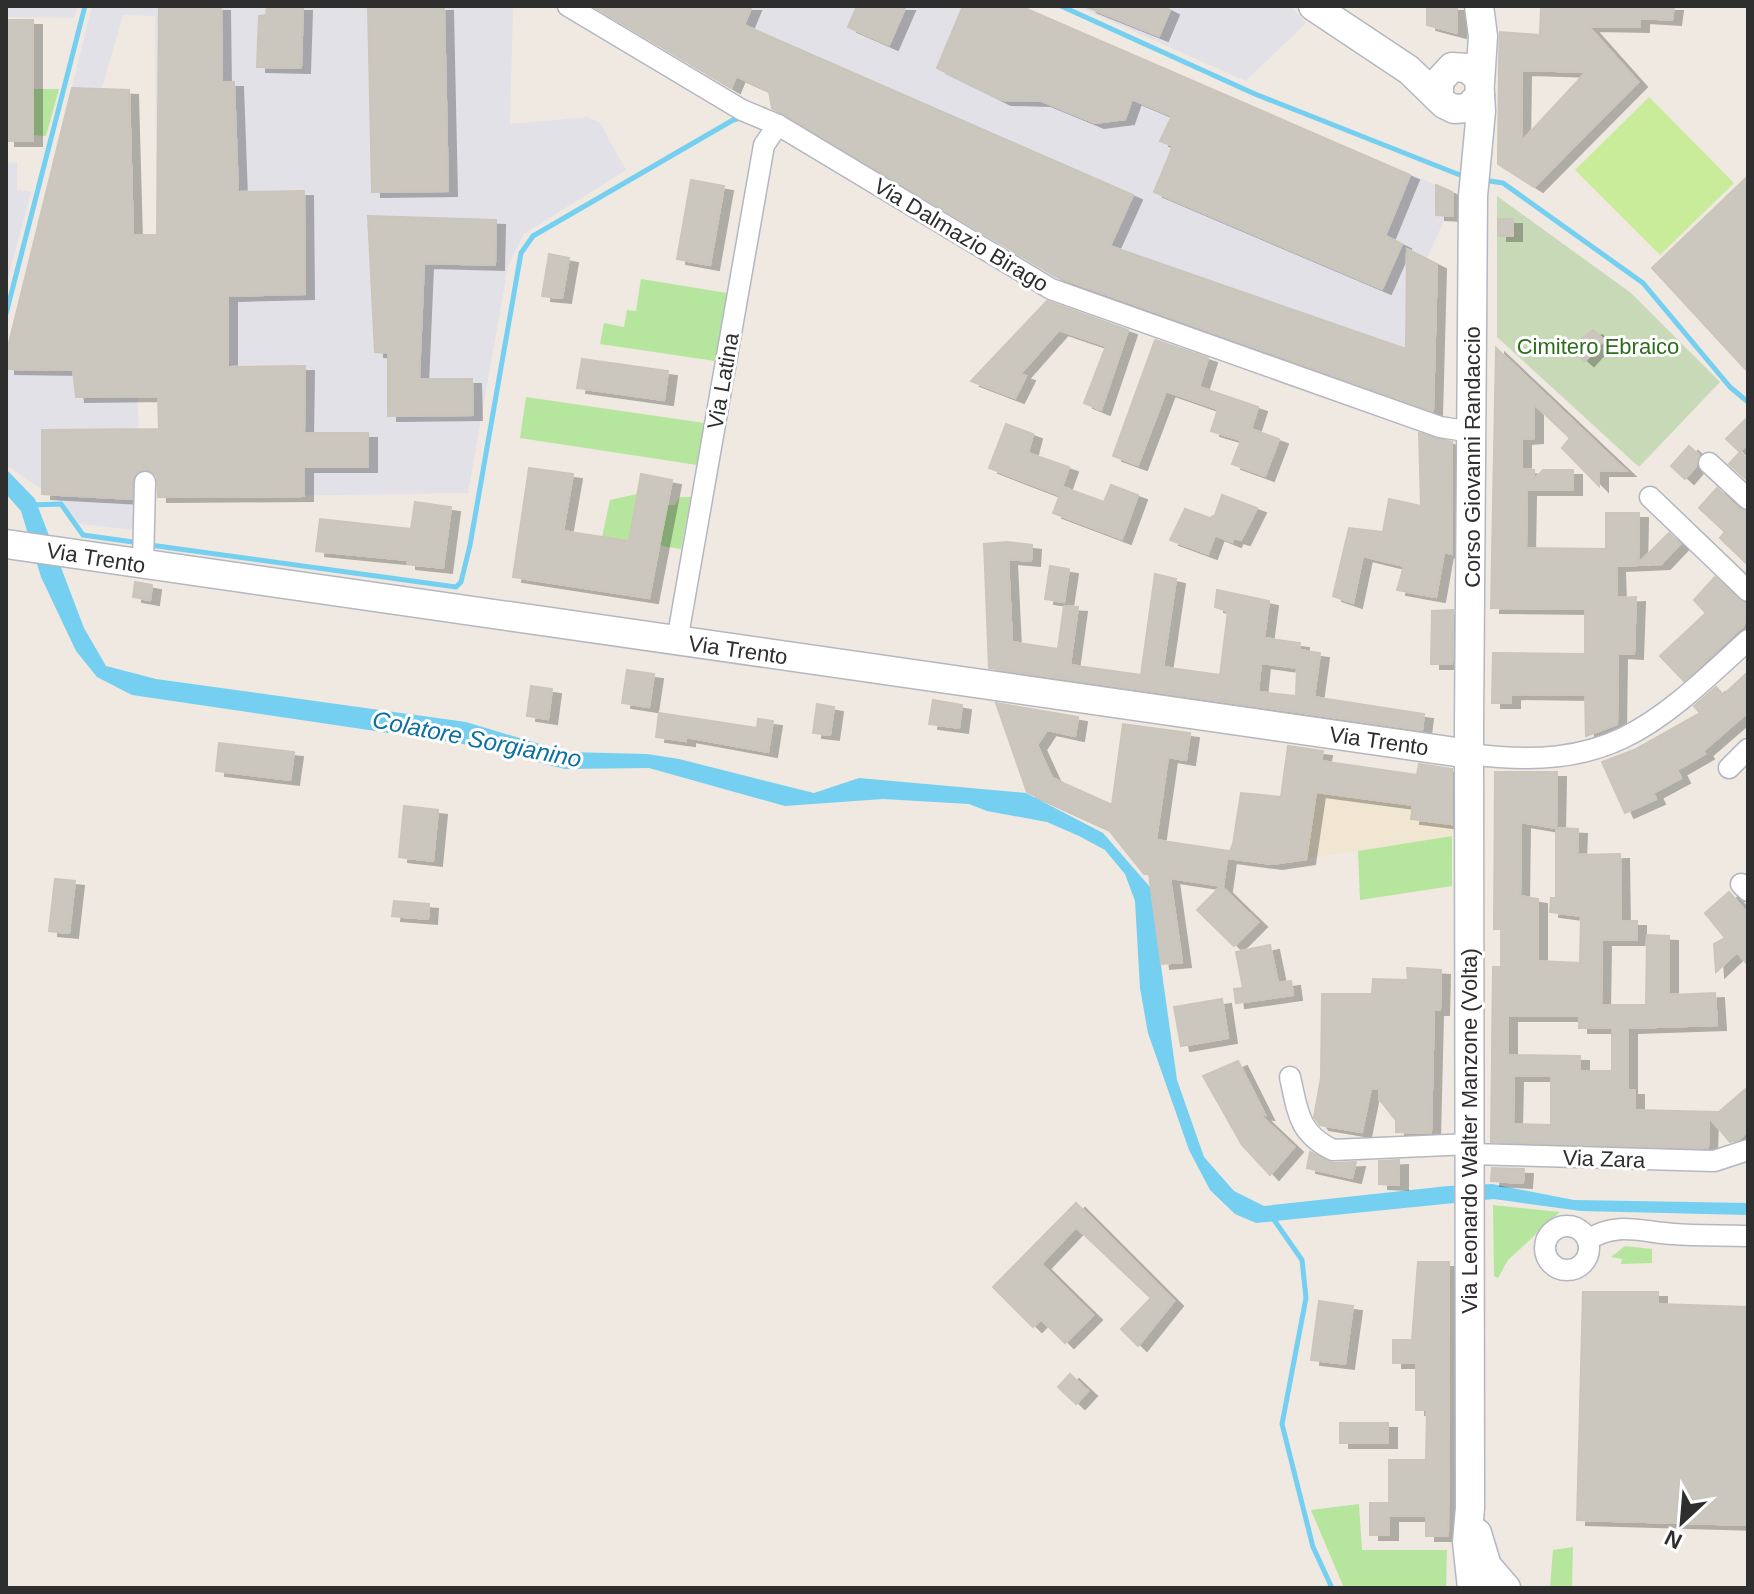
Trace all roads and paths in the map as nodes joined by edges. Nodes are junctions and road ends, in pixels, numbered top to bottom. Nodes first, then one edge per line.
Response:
1 (568, 6) edge
2 (1313, 6) edge
3 (1479, 13) edge
4 (1356, 36) junction
5 (1452, 68) junction
6 (1480, 89) junction
7 (1444, 101) junction
8 (778, 125) junction
9 (1474, 177) junction
10 (1472, 432) junction
11 (1709, 463) dead end
12 (145, 482) dead end
13 (1650, 497) dead end
14 (1748, 499) edge
15 (15, 545) edge
16 (144, 548) junction
17 (1748, 591) edge
18 (1748, 640) edge
19 (677, 641) junction
20 (1748, 749) edge
21 (1470, 754) junction
22 (1729, 768) dead end
23 (1290, 1077) dead end
24 (1743, 1153) edge
25 (1470, 1171) junction
26 (1748, 1236) edge
27 (1588, 1240) dead end
28 (1470, 1508) junction
29 (1472, 1588) edge
30 (1506, 1588) edge

1 - 8 street, Via Dalmazio Birago
2 - 4 main road
3 - 5 main road, Corso Giovanni Randaccio
3 - 6 main road, Corso Giovanni Randaccio
4 - 5 main road
4 - 7 main road
5 - 6 main road
5 - 7 main road
6 - 7 main road
6 - 9 main road, Corso Giovanni Randaccio
7 - 9 main road, Corso Giovanni Randaccio
8 - 10 street, Via Dalmazio Birago
8 - 19 street, Via Latina
9 - 10 main road, Corso Giovanni Randaccio
10 - 21 main road, Corso Giovanni Randaccio
11 - 14 street
12 - 16 street
13 - 17 street
15 - 16 main road, Via Trento
16 - 19 main road, Via Trento
18 - 21 street
19 - 21 main road, Via Trento
20 - 22 street
21 - 25 main road, Via Leonardo Walter Manzone (Volta)
23 - 25 street, Via Zara
24 - 25 street, Via Zara
25 - 28 main road, Via Leonardo Walter Manzone (Volta)
26 - 27 street
28 - 29 main road, Via Leonardo Walter Manzone (Volta)
28 - 30 main road, Via Leonardo Walter Manzone (Volta)

